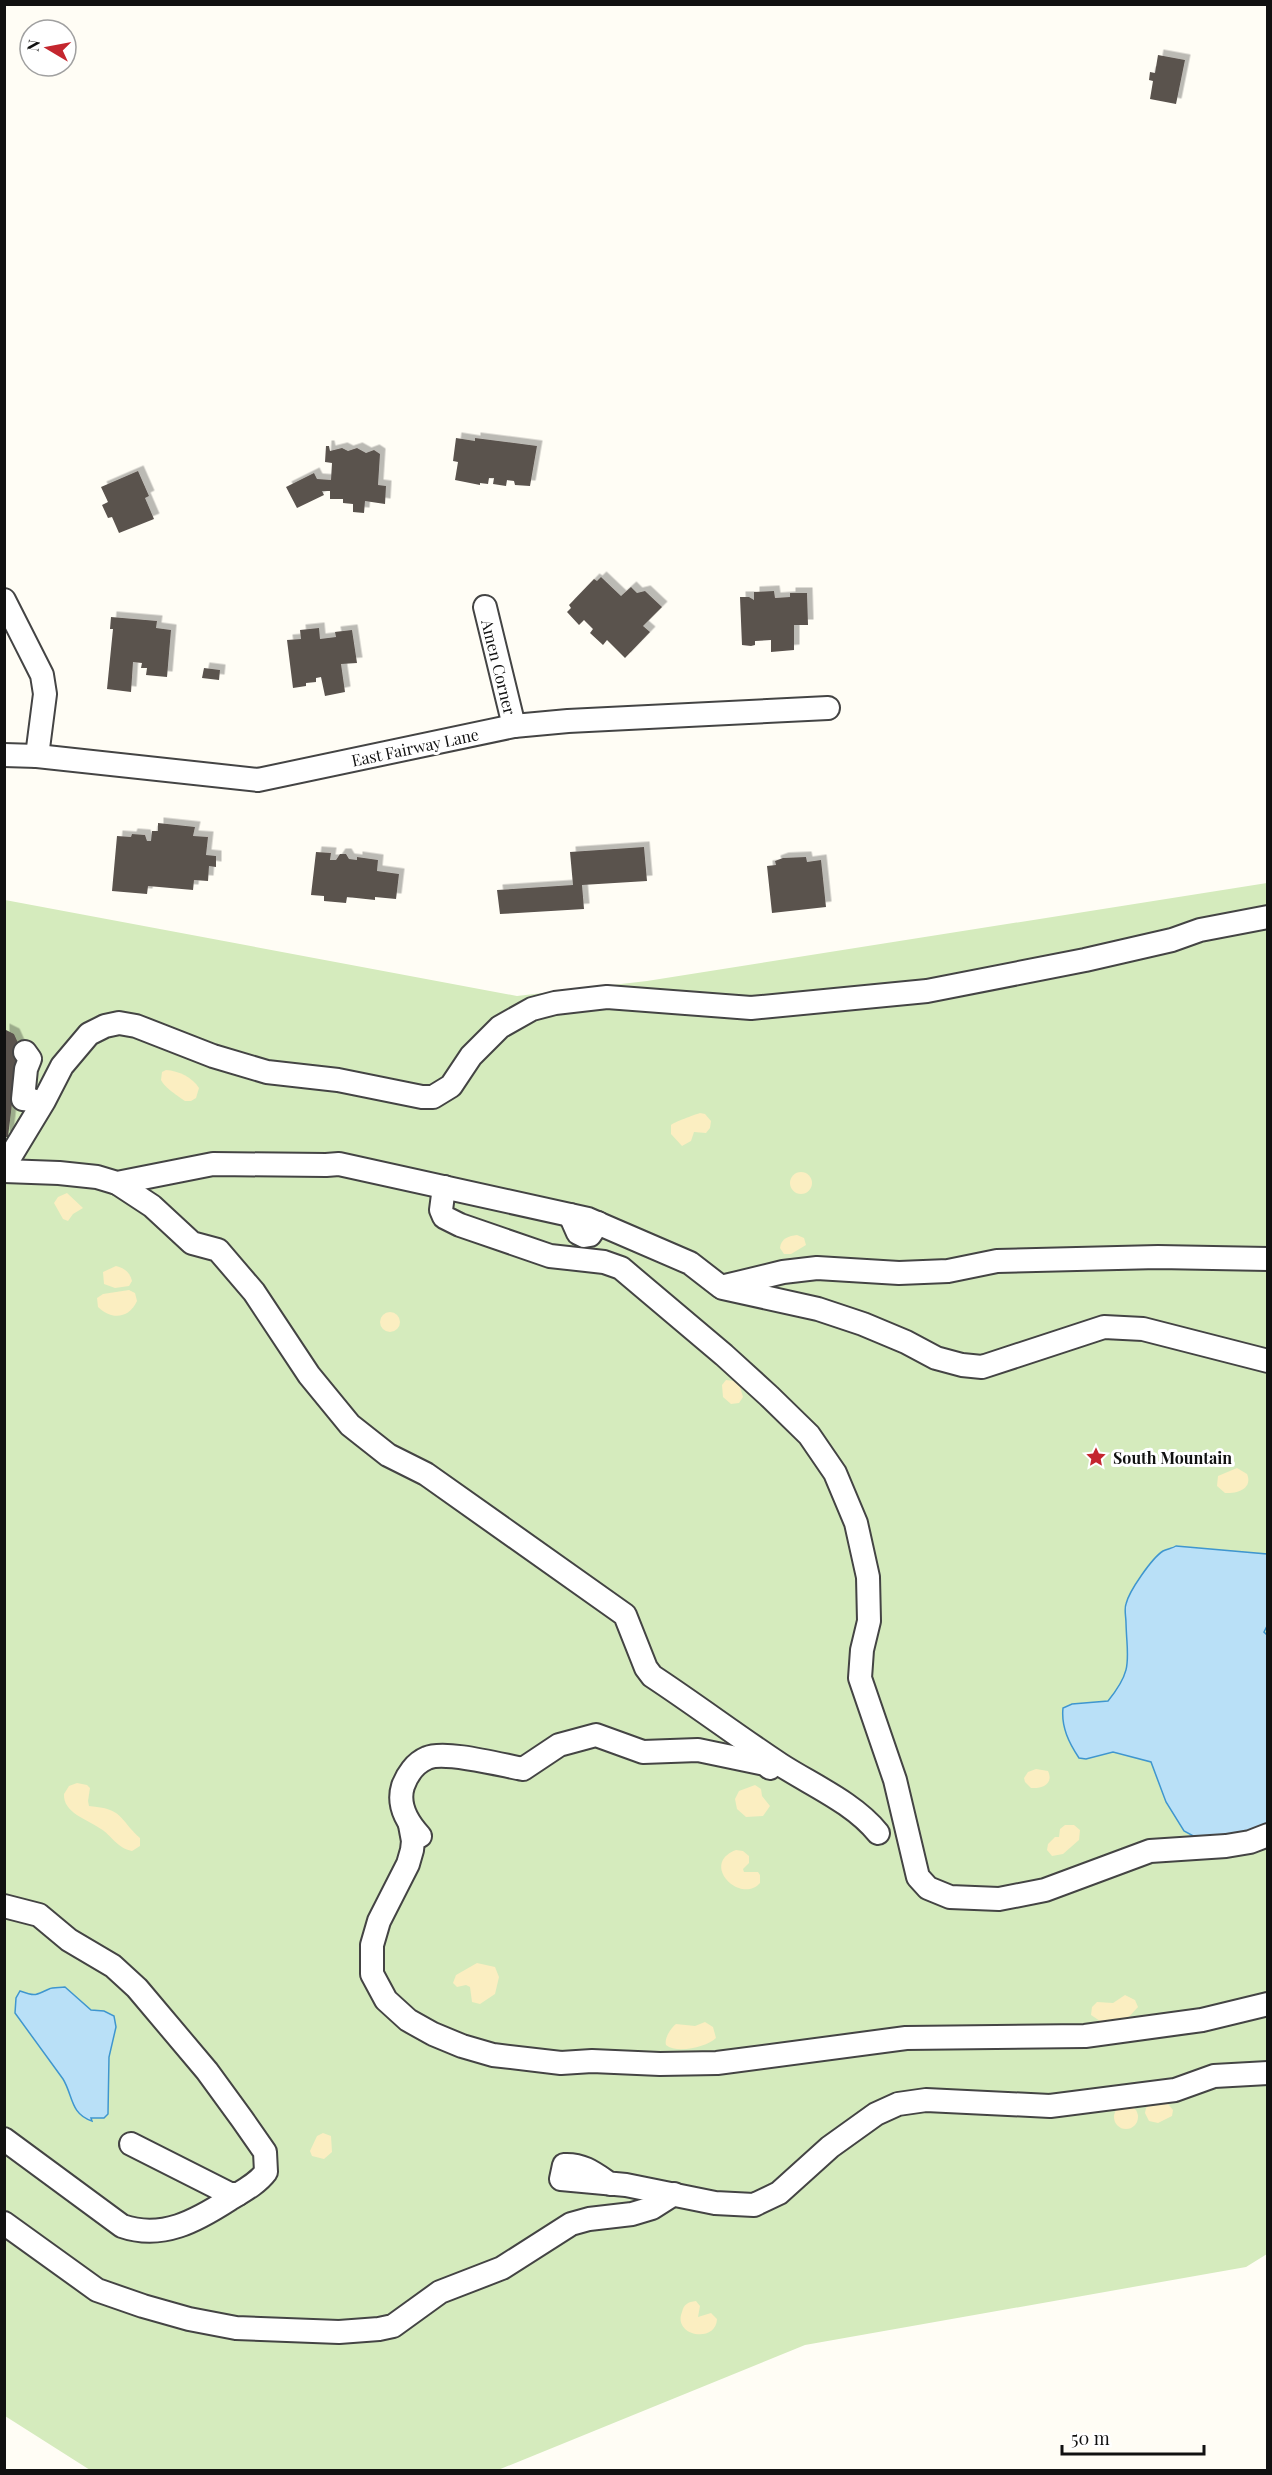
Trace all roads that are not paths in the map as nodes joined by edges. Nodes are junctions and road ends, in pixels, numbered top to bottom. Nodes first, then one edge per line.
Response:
1 (4, 600) edge
2 (485, 607) dead end
3 (828, 708) dead end
4 (514, 726) junction
5 (4, 755) edge
6 (37, 756) junction
7 (1268, 917) edge
8 (25, 1052) dead end
9 (39, 1102) junction
10 (4, 1169) edge
11 (117, 1183) junction
12 (444, 1186) junction
13 (1268, 1258) edge
14 (764, 1287) junction
15 (1268, 1361) edge
16 (804, 1782) junction
17 (889, 1829) junction
18 (1268, 1835) edge
19 (4, 1906) edge
20 (1268, 2004) edge
21 (1268, 2073) edge
22 (4, 2139) edge
23 (130, 2144) dead end
24 (674, 2194) junction
25 (226, 2196) junction
26 (632, 2214) junction
27 (4, 2223) edge

1 - 6 street
2 - 4 street, Amen Corner
3 - 4 street, East Fairway Lane
4 - 6 street, East Fairway Lane
5 - 6 street, East Fairway Lane
7 - 9 street
8 - 9 street
9 - 10 street
10 - 11 street
11 - 12 street
11 - 16 street
12 - 14 street
12 - 17 street
13 - 14 street
14 - 15 street
16 - 17 street
16 - 20 street
17 - 18 street
19 - 25 street
21 - 24 street
22 - 25 street
23 - 25 street
24 - 26 street
24 - 26 street
26 - 27 street

